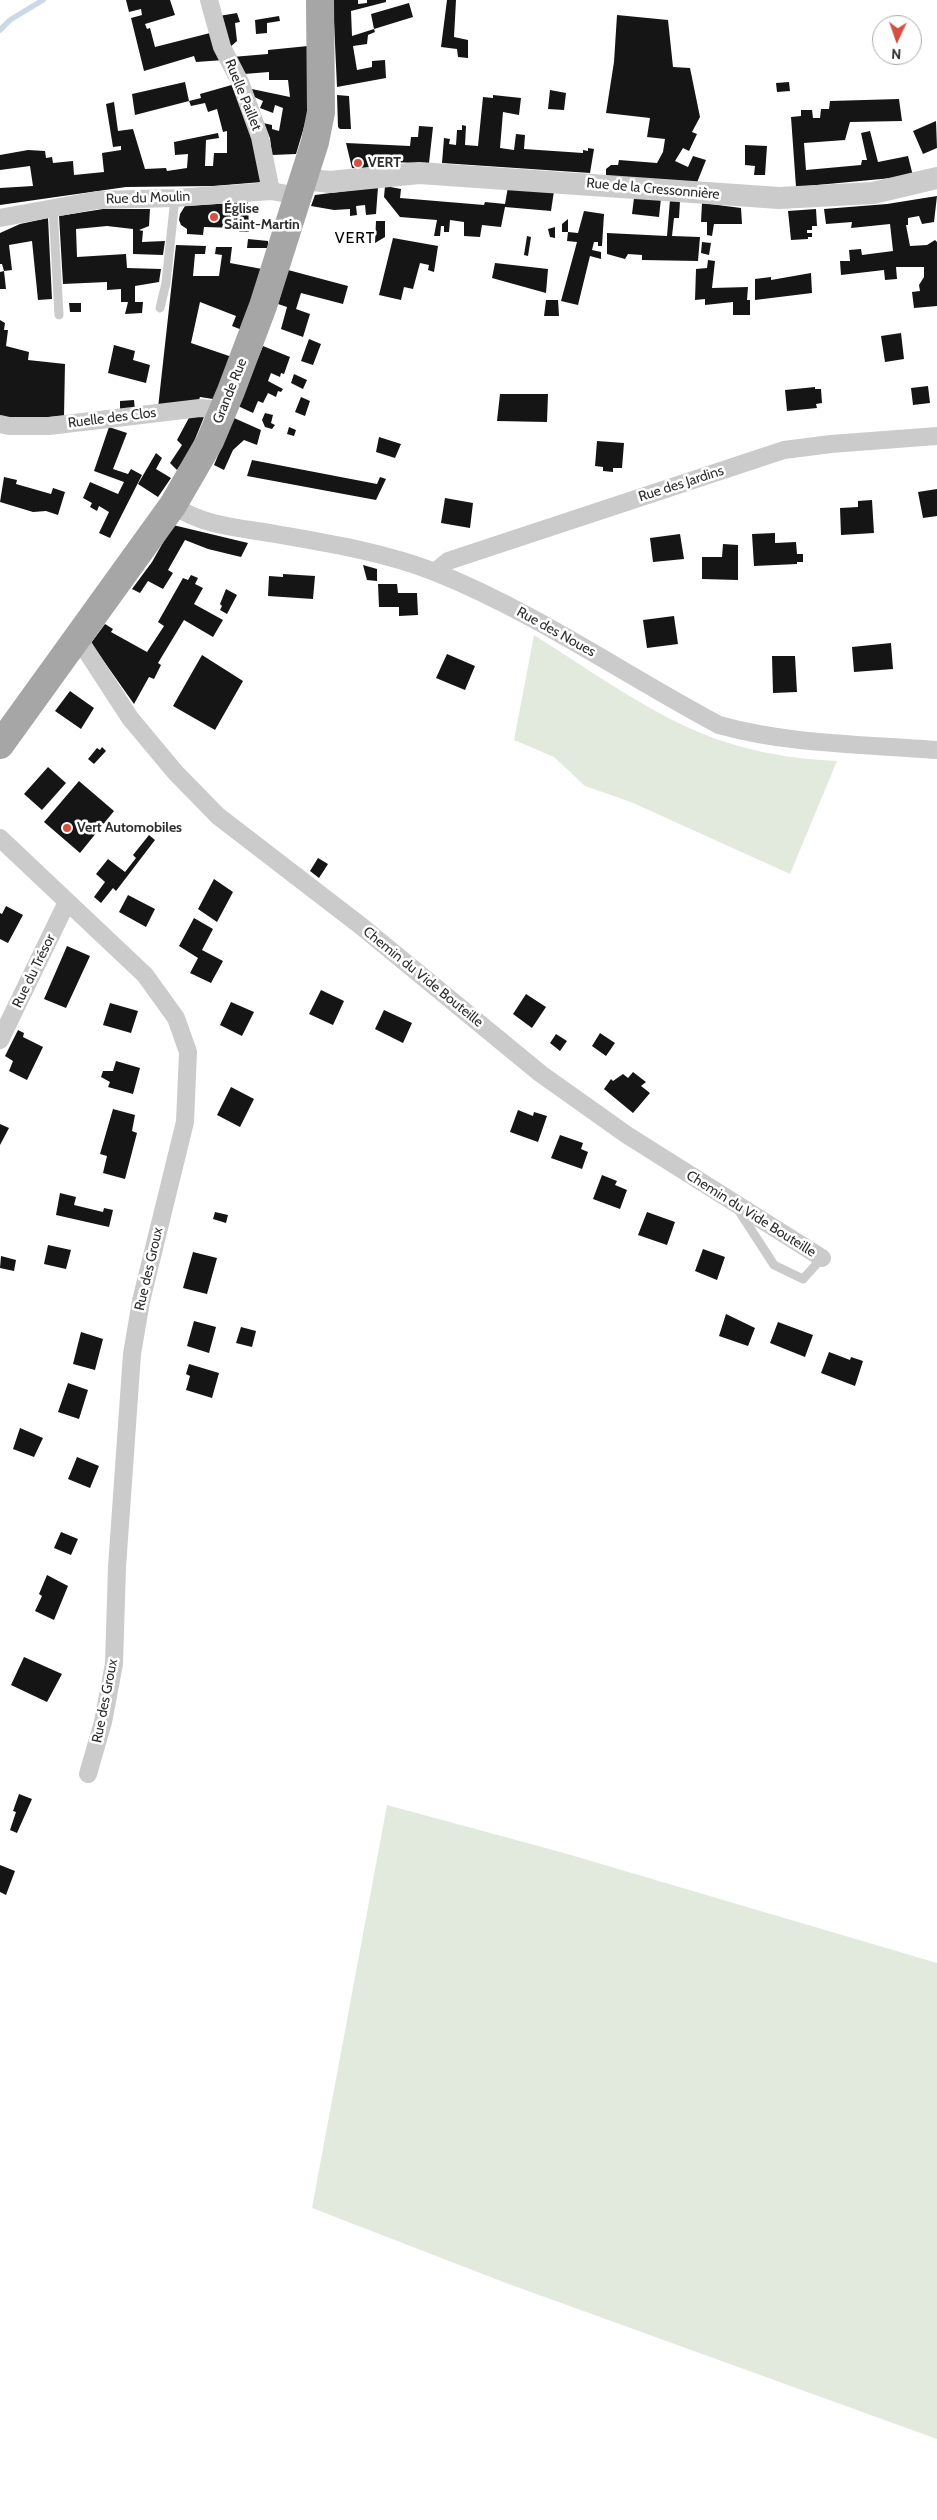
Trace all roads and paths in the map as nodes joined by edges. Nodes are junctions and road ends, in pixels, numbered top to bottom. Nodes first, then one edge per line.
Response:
1 (209, 0) edge
2 (320, 0) edge
3 (937, 178) edge
4 (300, 187) junction
5 (271, 191) junction
6 (175, 198) junction
7 (53, 208) junction
8 (0, 218) edge
9 (160, 308) dead end
10 (59, 315) dead end
11 (223, 410) junction
12 (0, 424) edge
13 (937, 436) edge
14 (173, 505) junction
15 (435, 572) junction
16 (78, 638) junction
17 (4, 742) edge
18 (937, 750) edge
19 (0, 838) edge
20 (67, 902) junction
21 (0, 1040) edge
22 (734, 1204) junction
23 (822, 1258) joint
24 (88, 1774) dead end

1 - 5 street, Ruelle Paillet
2 - 4 main road, Grande Rue
3 - 4 street, Rue de la Cressonnière
4 - 5 street, Rue du Moulin
4 - 11 main road, Grande Rue
5 - 6 street, Rue du Moulin
6 - 7 street, Rue du Moulin
6 - 9 lane
7 - 8 street, Rue du Moulin
7 - 10 lane
11 - 12 street, Ruelle des Clos
11 - 14 main road, Grande Rue
13 - 15 street, Rue des Jardins
14 - 15 street, Rue des Noues
14 - 16 main road, Grande Rue
15 - 18 street, Rue des Noues
16 - 17 main road, Grande Rue
16 - 22 street, Chemin du Vide Bouteille
19 - 20 street, Rue des Groux
20 - 21 street, Rue du Trésor
20 - 24 street, Rue des Groux
22 - 23 street, Chemin du Vide Bouteille
22 - 23 lane

